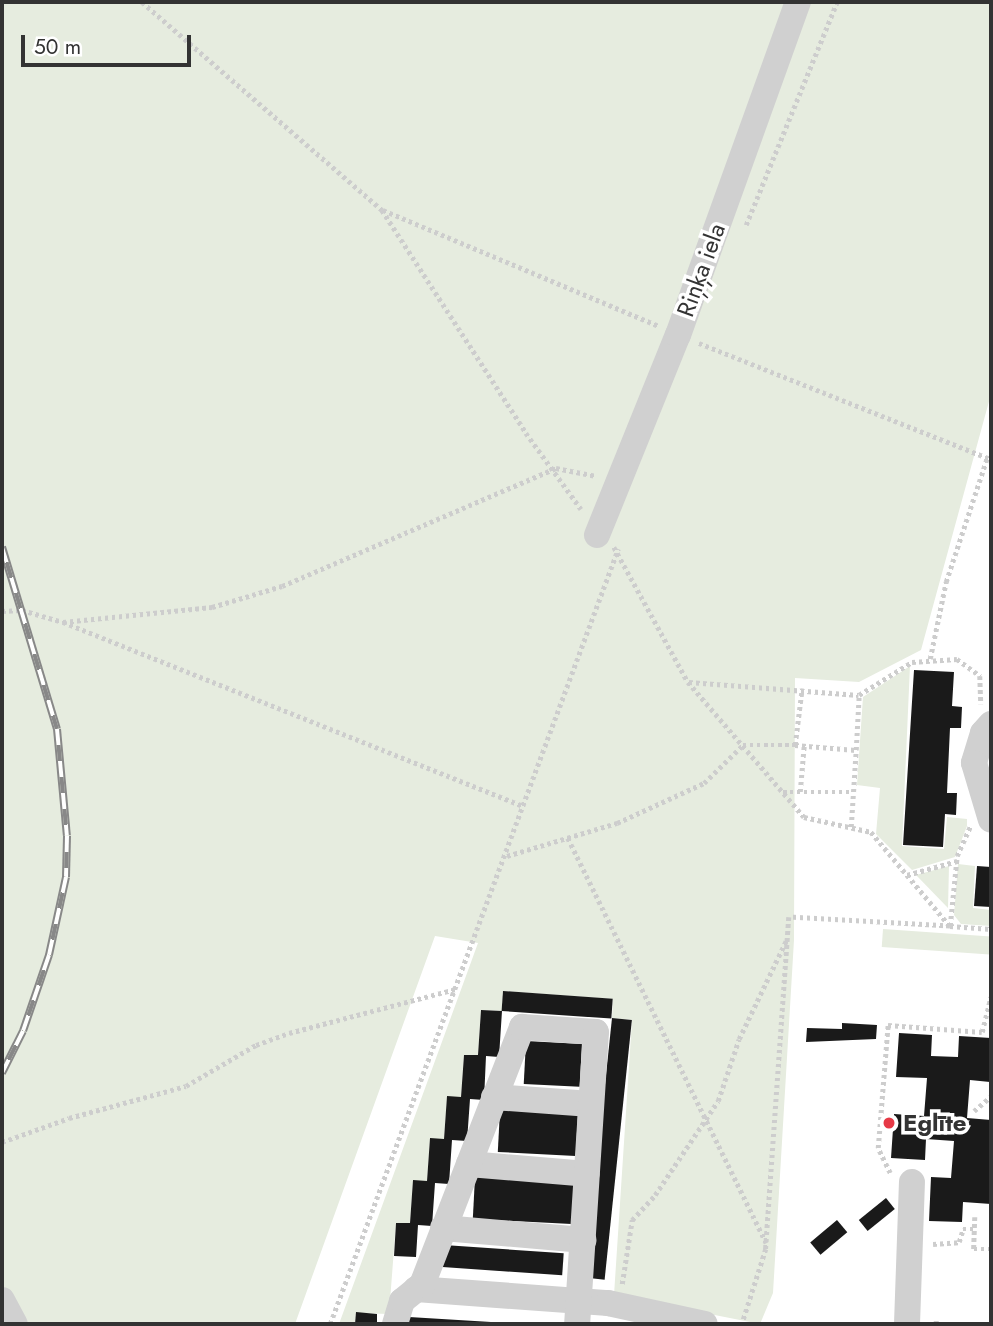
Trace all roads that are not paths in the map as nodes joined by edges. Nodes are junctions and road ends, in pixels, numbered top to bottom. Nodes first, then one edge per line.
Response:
1 (798, 2) edge
2 (613, 540) road end
3 (986, 715) edge
4 (989, 817) edge
5 (495, 1097) junction
6 (591, 1104) junction
7 (468, 1164) junction
8 (587, 1174) junction
9 (911, 1190) road end
10 (443, 1228) junction
11 (583, 1240) junction
12 (416, 1289) junction
13 (2, 1300) edge
14 (578, 1312) edge
15 (15, 1324) edge
16 (395, 1324) edge
17 (705, 1324) edge
18 (907, 1324) edge

1 - 2 street, Riņķa iela
3 - 4 street
5 - 6 street
5 - 6 street
5 - 7 street
6 - 8 street
7 - 8 street
7 - 10 street
8 - 11 street
9 - 18 street
10 - 11 street
10 - 12 street
11 - 14 street
12 - 14 street
12 - 16 street
13 - 15 street
14 - 17 street

